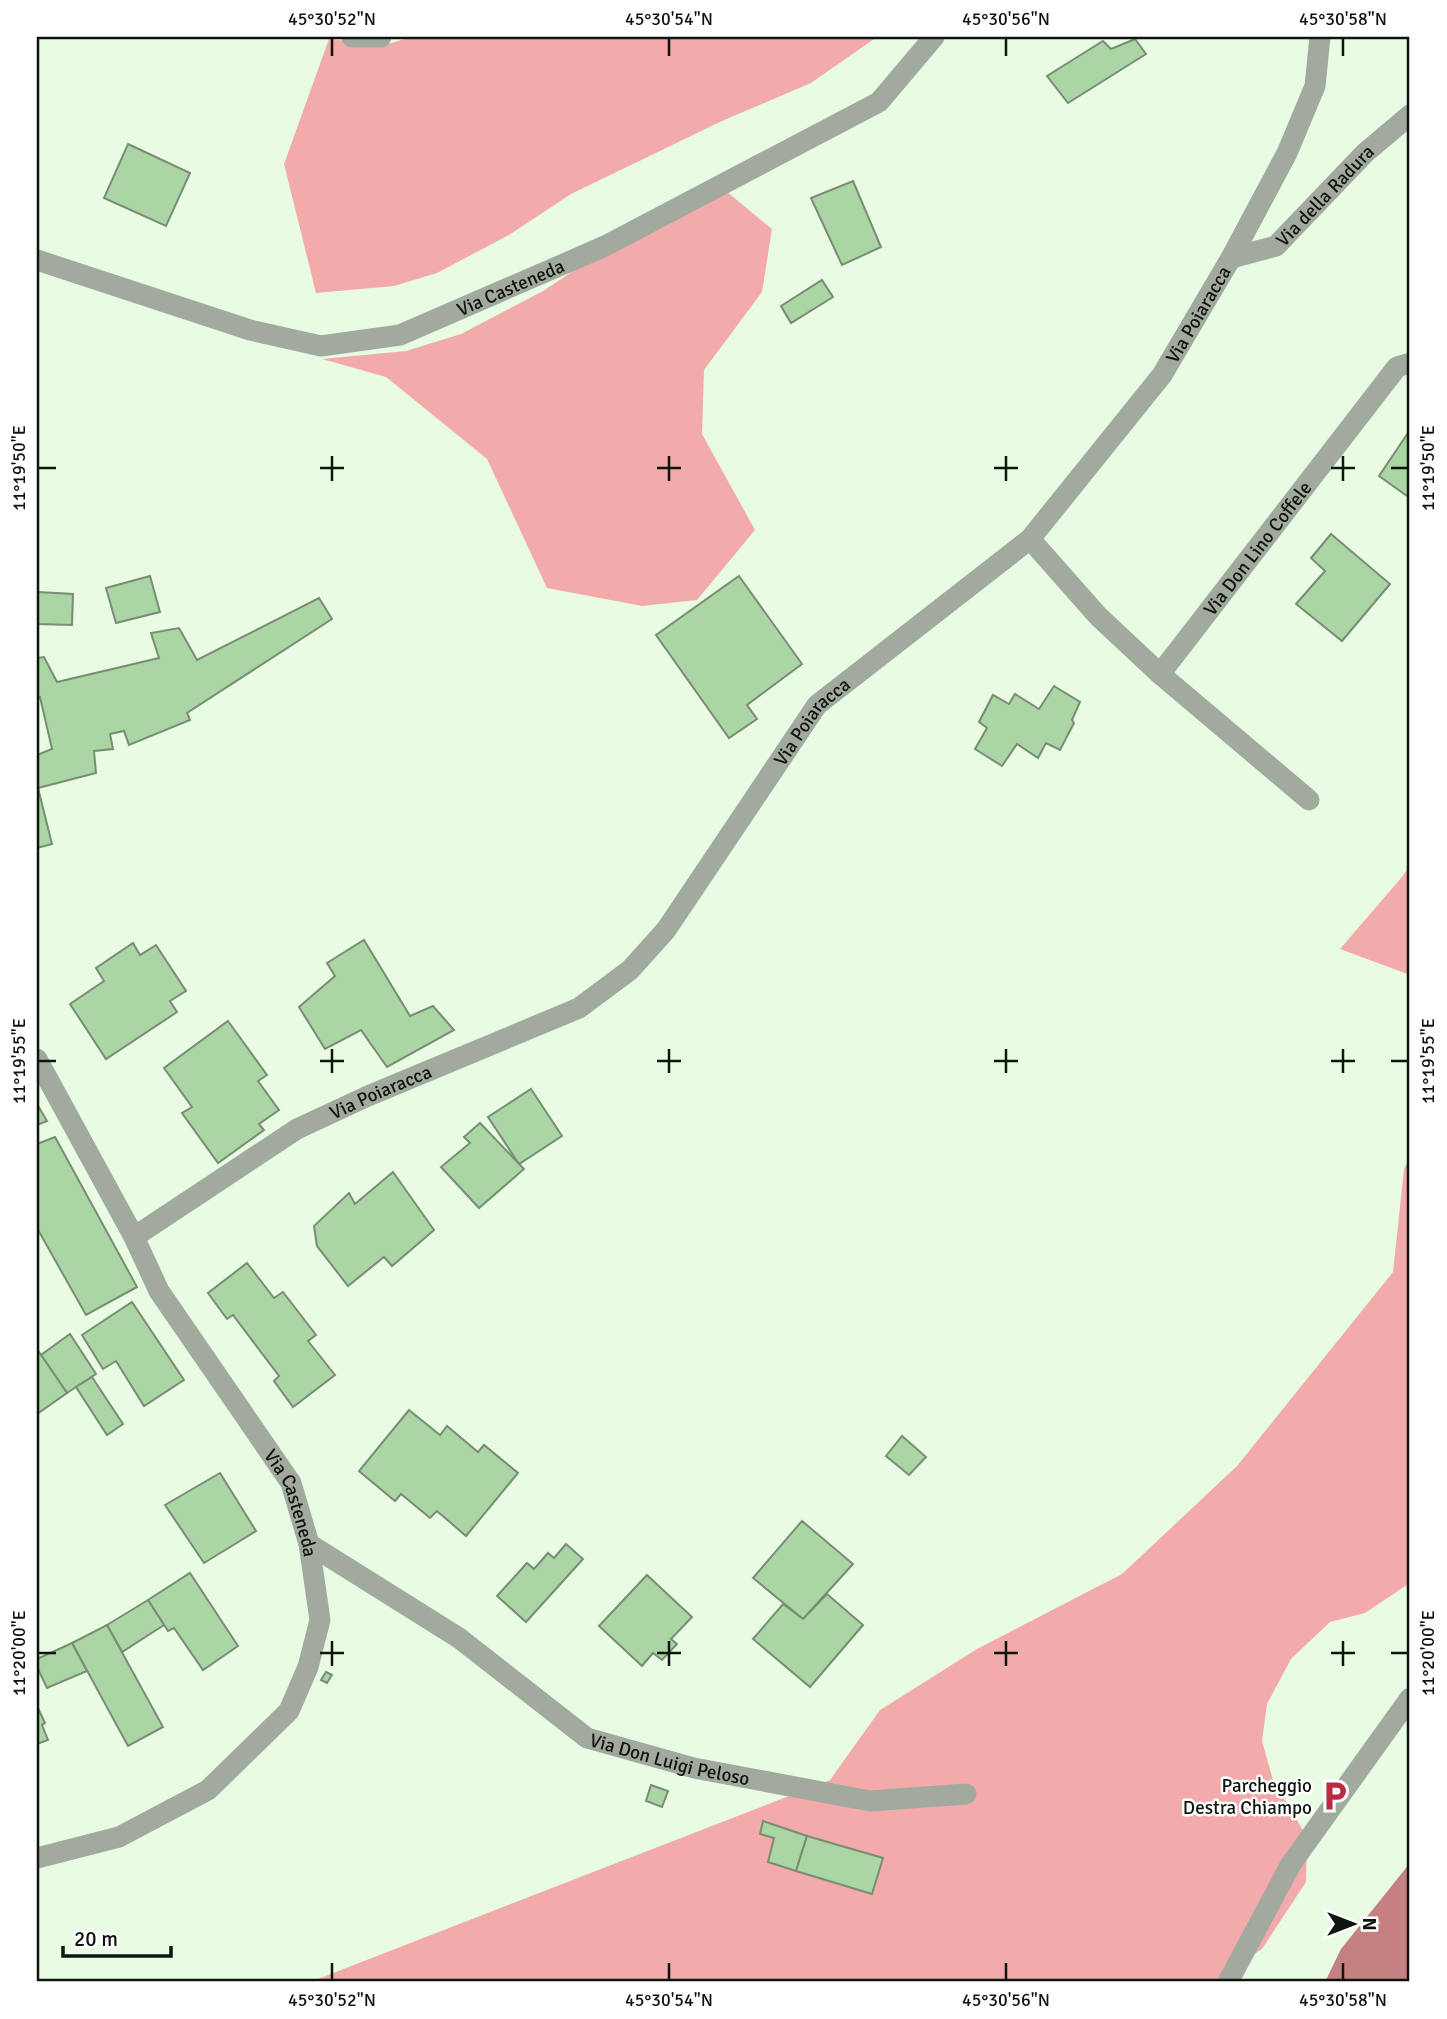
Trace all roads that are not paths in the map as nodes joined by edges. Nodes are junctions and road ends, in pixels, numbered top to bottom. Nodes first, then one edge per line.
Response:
1 (352, 37) edge
2 (381, 37) edge
3 (934, 37) edge
4 (1320, 37) edge
5 (1410, 115) edge
6 (1231, 258) junction
7 (37, 261) edge
8 (1410, 363) edge
9 (1030, 539) junction
10 (1160, 674) junction
11 (1309, 800) dead end
12 (37, 1059) edge
13 (134, 1237) junction
14 (309, 1544) junction
15 (1410, 1698) edge
16 (966, 1794) dead end
17 (37, 1858) edge
18 (1228, 1982) edge

1 - 2 street
3 - 7 street, Via Casteneda
4 - 6 street, Via Poiaracca
5 - 6 street, Via della Radura
6 - 9 street, Via Poiaracca
8 - 10 street, Via Don Lino Coffele
9 - 10 street
9 - 13 street, Via Poiaracca
10 - 11 street
12 - 13 street, Via Casteneda
13 - 14 street, Via Casteneda
14 - 16 street, Via Don Luigi Peloso
14 - 17 street, Via Casteneda
15 - 18 street

